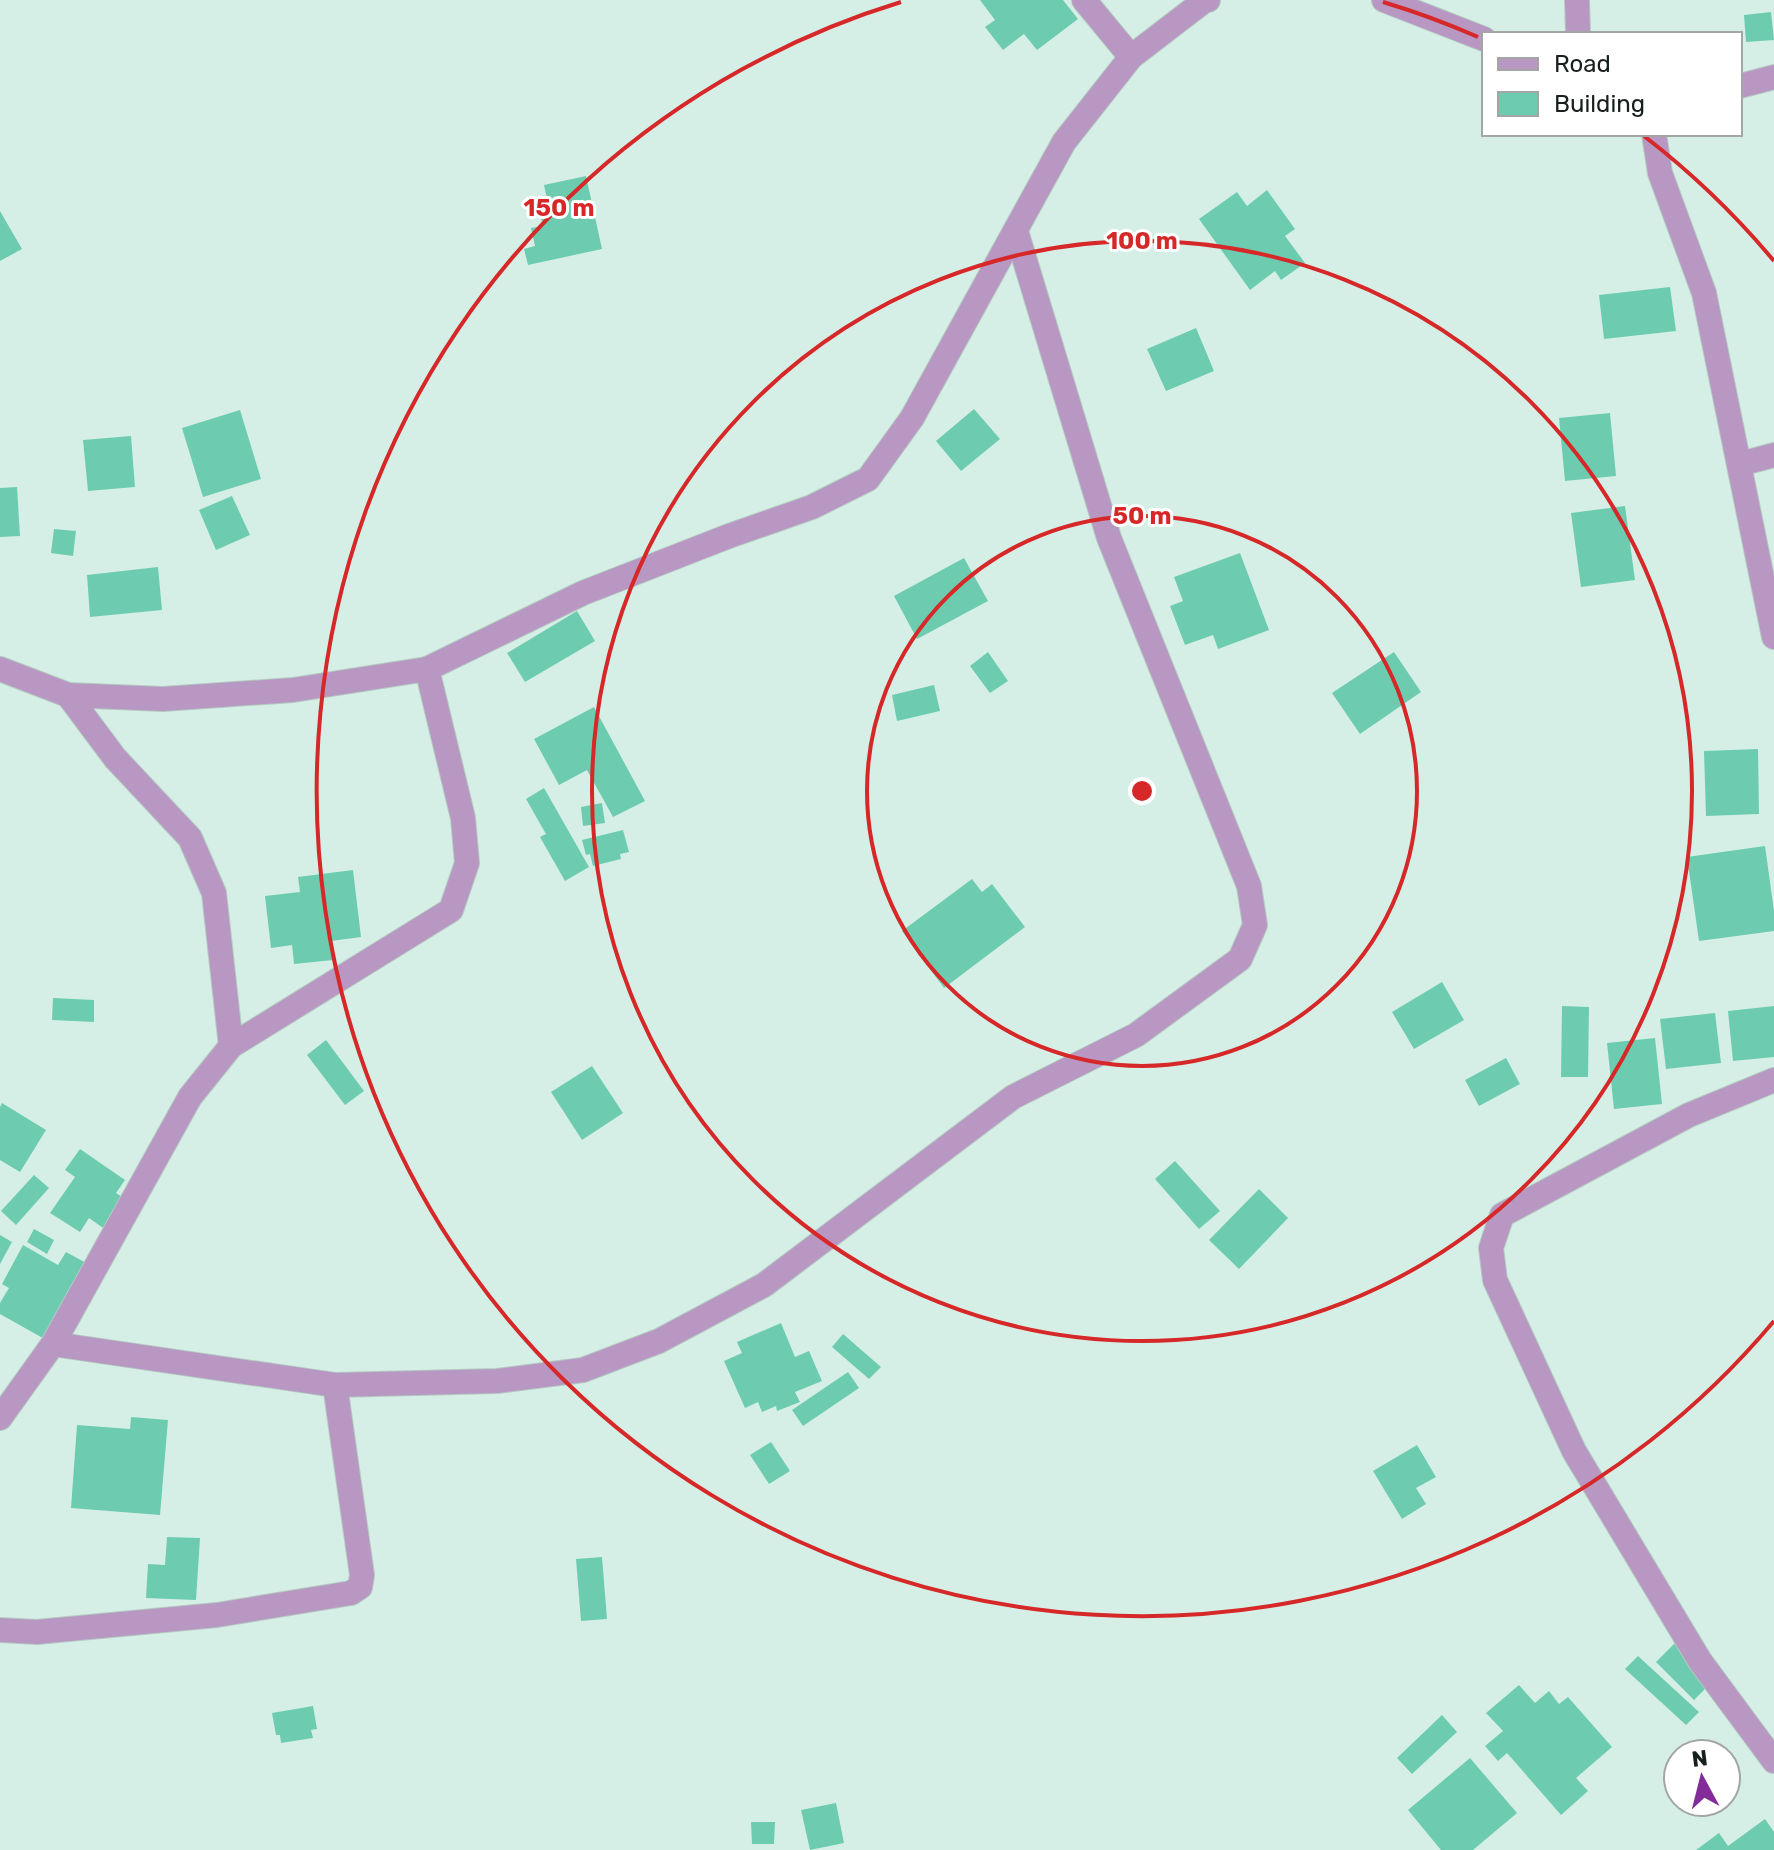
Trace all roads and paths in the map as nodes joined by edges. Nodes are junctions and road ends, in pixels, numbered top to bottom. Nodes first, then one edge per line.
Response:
1 (1084, 0) edge
2 (1208, 0) edge
3 (1384, 0) edge
4 (1577, 0) edge
5 (1578, 32) edge
6 (1482, 38) edge
7 (1131, 57) junction
8 (1774, 77) edge
9 (1742, 85) edge
10 (1654, 136) edge
11 (1016, 231) junction
12 (1774, 455) edge
13 (1740, 464) junction
14 (1774, 637) edge
15 (0, 669) edge
16 (427, 669) junction
17 (68, 695) junction
18 (231, 1046) junction
19 (1774, 1080) edge
20 (53, 1344) junction
21 (335, 1385) junction
22 (0, 1418) edge
23 (0, 1630) edge
24 (1774, 1761) edge

1 - 7 street
2 - 7 street
3 - 6 street
4 - 5 street
7 - 11 street
8 - 9 street
10 - 13 street
11 - 16 street
11 - 21 street
12 - 13 street
13 - 14 street
15 - 17 street
16 - 17 street
16 - 18 street
17 - 18 street
18 - 20 street
19 - 24 street
20 - 21 street
20 - 22 street
21 - 23 street

